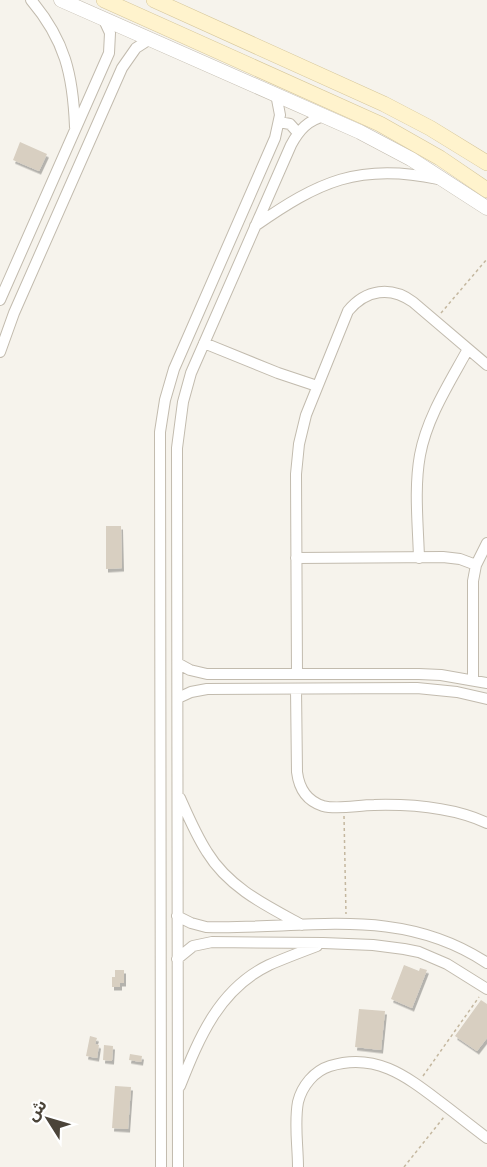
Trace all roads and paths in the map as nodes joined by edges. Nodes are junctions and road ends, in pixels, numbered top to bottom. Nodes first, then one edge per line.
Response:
1 (31, 0) edge
2 (61, 0) edge
3 (104, 0) edge
4 (154, 0) edge
5 (102, 18) junction
6 (150, 39) junction
7 (109, 53) junction
8 (126, 61) junction
9 (276, 94) junction
10 (325, 116) junction
11 (279, 122) junction
12 (75, 129) junction
13 (298, 133) junction
14 (487, 163) edge
15 (448, 181) junction
16 (487, 190) edge
17 (487, 208) edge
18 (255, 227) junction
19 (487, 259) edge
20 (0, 300) edge
21 (435, 320) junction
22 (204, 343) junction
23 (468, 349) junction
24 (0, 352) edge
25 (487, 365) edge
26 (317, 386) junction
27 (487, 543) edge
28 (296, 558) junction
29 (419, 558) junction
30 (476, 565) junction
31 (179, 566) junction
32 (160, 567) junction
33 (178, 664) junction
34 (198, 673) junction
35 (297, 674) junction
36 (473, 680) junction
37 (487, 683) edge
38 (296, 689) junction
39 (199, 690) junction
40 (178, 698) junction
41 (487, 699) edge
42 (178, 794) junction
43 (344, 807) junction
44 (487, 823) edge
45 (177, 916) junction
46 (346, 924) junction
47 (302, 925) junction
48 (206, 927) junction
49 (206, 943) junction
50 (323, 944) junction
51 (177, 959) junction
52 (487, 963) edge
53 (486, 988) edge
54 (417, 1084) junction
55 (178, 1092) junction
56 (450, 1110) junction
57 (487, 1138) edge
58 (161, 1167) edge
59 (178, 1167) edge
60 (298, 1167) edge
61 (404, 1167) edge

1 - 12 street
2 - 5 street
3 - 16 main road
4 - 14 main road
5 - 6 street
5 - 7 street
6 - 8 street
6 - 9 street
7 - 8 street
7 - 12 street
8 - 24 street
9 - 10 street
9 - 11 street
10 - 13 street
10 - 15 street
11 - 13 street
11 - 32 street
12 - 20 street
13 - 18 street
15 - 17 street
15 - 18 street
18 - 22 street
19 - 21 path
21 - 23 street
21 - 26 street
22 - 26 street
22 - 31 street
23 - 25 street
23 - 29 street
26 - 28 street
27 - 30 street
28 - 29 street
28 - 35 street
29 - 30 street
30 - 36 street
31 - 32 street
31 - 33 street
32 - 58 street
33 - 34 street
33 - 40 street
34 - 35 street
34 - 39 street
35 - 36 street
36 - 37 street
38 - 39 street
38 - 41 street
38 - 43 street
39 - 40 street
40 - 42 street
42 - 45 street
42 - 47 street
43 - 44 street
43 - 46 path
45 - 48 street
45 - 51 street
46 - 47 street
46 - 52 street
47 - 48 street
48 - 49 street
49 - 50 street
49 - 51 street
50 - 53 street
50 - 55 street
51 - 55 street
53 - 54 path
54 - 56 street
54 - 60 street
55 - 59 street
56 - 57 street
56 - 61 path

